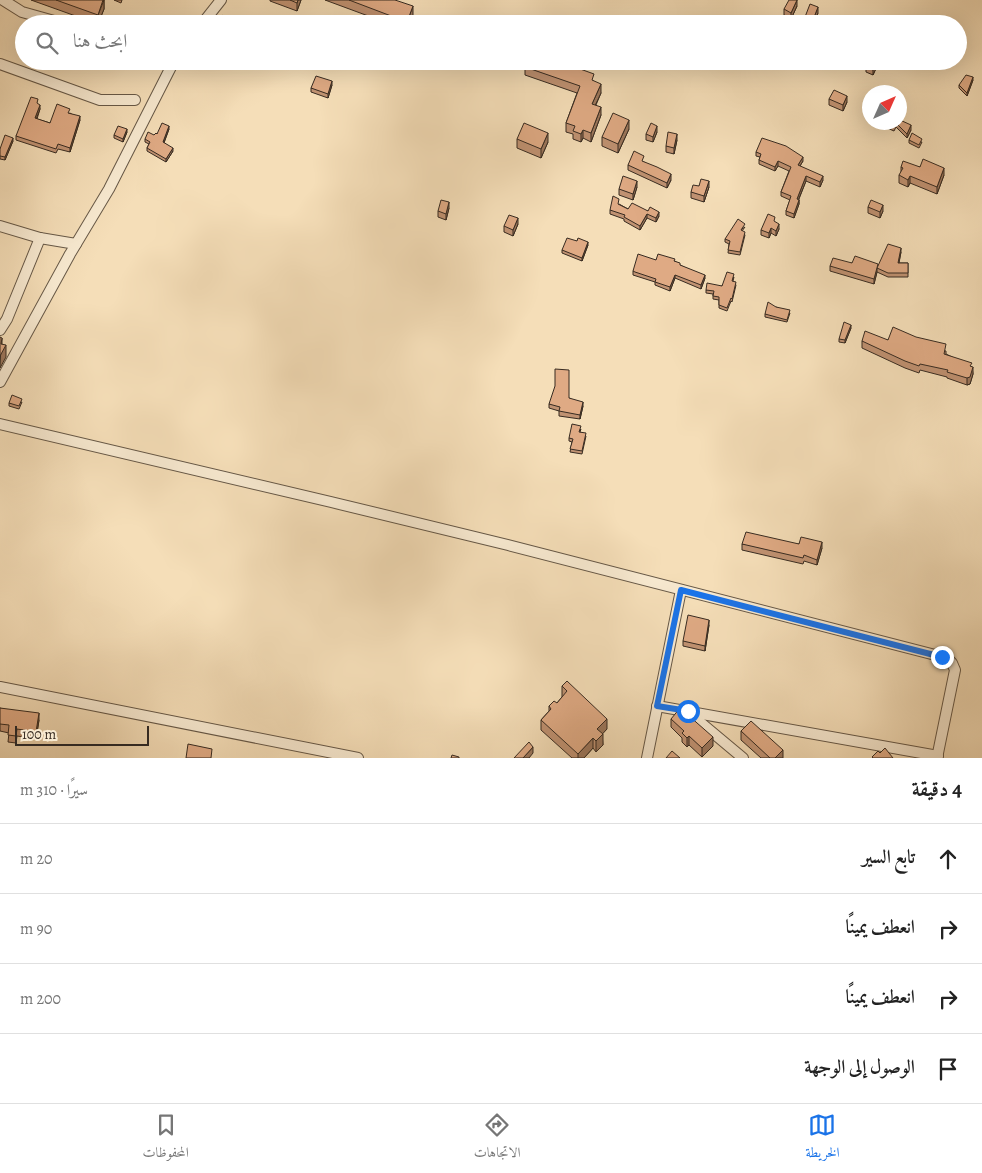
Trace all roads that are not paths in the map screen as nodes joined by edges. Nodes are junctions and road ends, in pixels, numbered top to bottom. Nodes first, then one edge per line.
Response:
1 (3, 0) edge
2 (221, 0) edge
3 (33, 15) edge
4 (209, 15) edge
5 (0, 64) edge
6 (15, 69) edge
7 (17, 70) edge
8 (169, 70) edge
9 (135, 100) dead end
10 (0, 226) edge
11 (40, 238) junction
12 (76, 244) junction
13 (0, 330) edge
14 (0, 382) edge
15 (0, 424) edge
16 (681, 590) junction
17 (0, 687) edge
18 (657, 706) junction
19 (688, 711) junction
20 (938, 757) edge
21 (358, 758) edge
22 (647, 758) edge
23 (743, 758) edge

1 - 3 street
2 - 4 street
5 - 6 street
7 - 9 street
8 - 12 street
10 - 11 street
11 - 12 street
11 - 13 street
12 - 14 street
15 - 16 street
16 - 18 street
16 - 20 street
17 - 21 street
18 - 19 street
18 - 22 street
19 - 20 street
19 - 23 street

